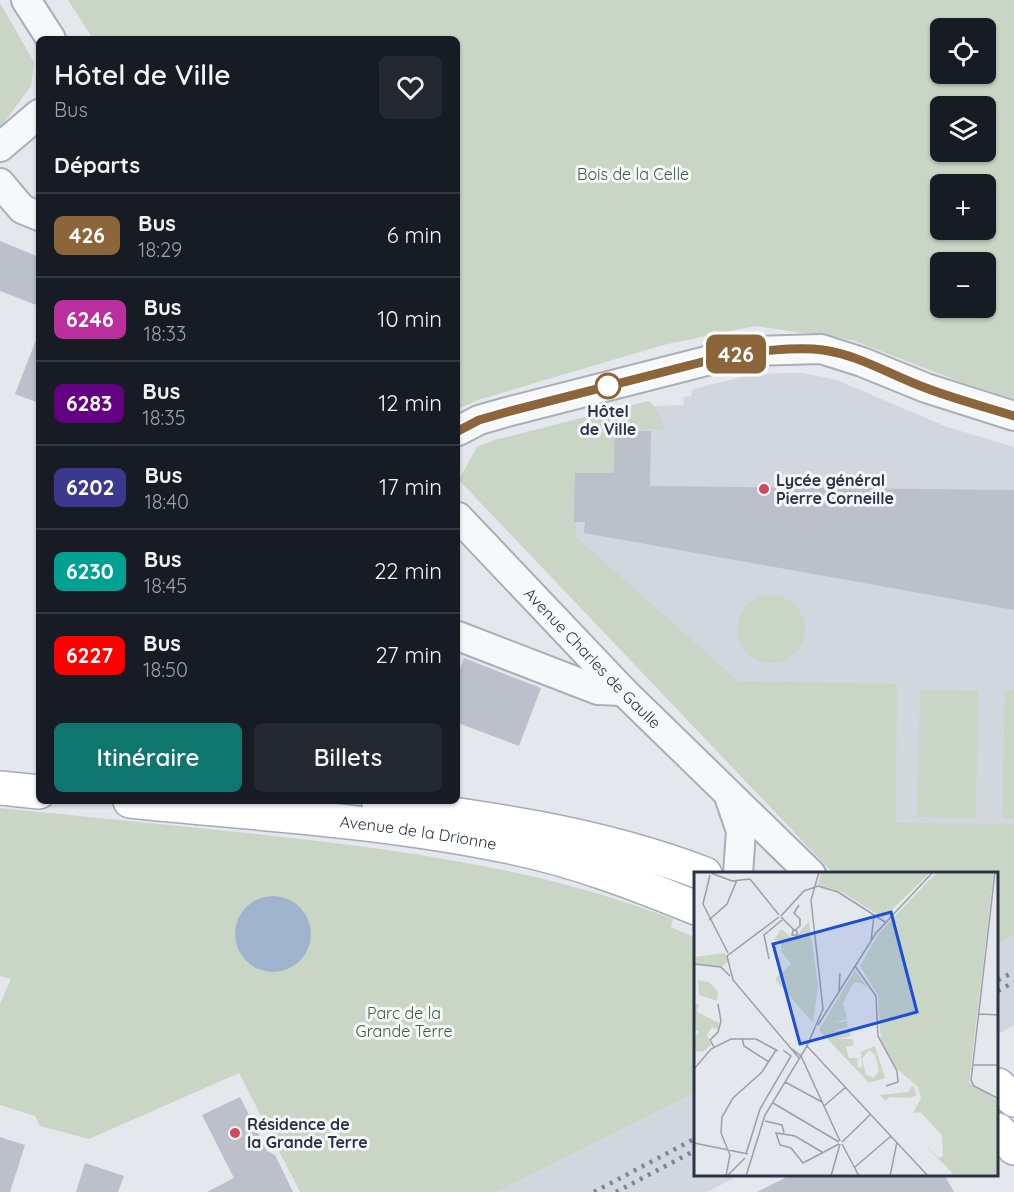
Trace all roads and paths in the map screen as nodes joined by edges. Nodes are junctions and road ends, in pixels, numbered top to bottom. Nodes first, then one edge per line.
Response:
1 (26, 0) edge
2 (49, 36) edge
3 (36, 117) edge
4 (0, 147) edge
5 (0, 183) edge
6 (36, 215) edge
7 (1014, 416) edge
8 (460, 430) edge
9 (460, 520) edge
10 (460, 637) edge
11 (624, 691) junction
12 (0, 765) edge
13 (36, 769) edge
14 (0, 788) edge
15 (36, 792) edge
16 (730, 797) junction
17 (159, 804) edge
18 (376, 804) edge
19 (699, 872) edge
20 (738, 872) edge
21 (809, 872) edge
22 (694, 907) edge
23 (999, 1086) edge
24 (1014, 1100) edge
25 (999, 1113) edge
26 (1014, 1128) edge
27 (999, 1131) edge
28 (1014, 1148) edge

1 - 2 street
3 - 4 street
5 - 6 street
7 - 8 street
9 - 11 street, Avenue Charles de Gaulle
10 - 11 street
11 - 16 street, Avenue Charles de Gaulle
12 - 13 main road
14 - 15 main road
16 - 20 street, Avenue Charles de Gaulle
16 - 21 street, Avenue Charles de Gaulle
17 - 22 main road, Avenue de la Drionne
18 - 19 main road, Avenue de la Drionne
23 - 24 main road
25 - 26 street
27 - 28 main road

